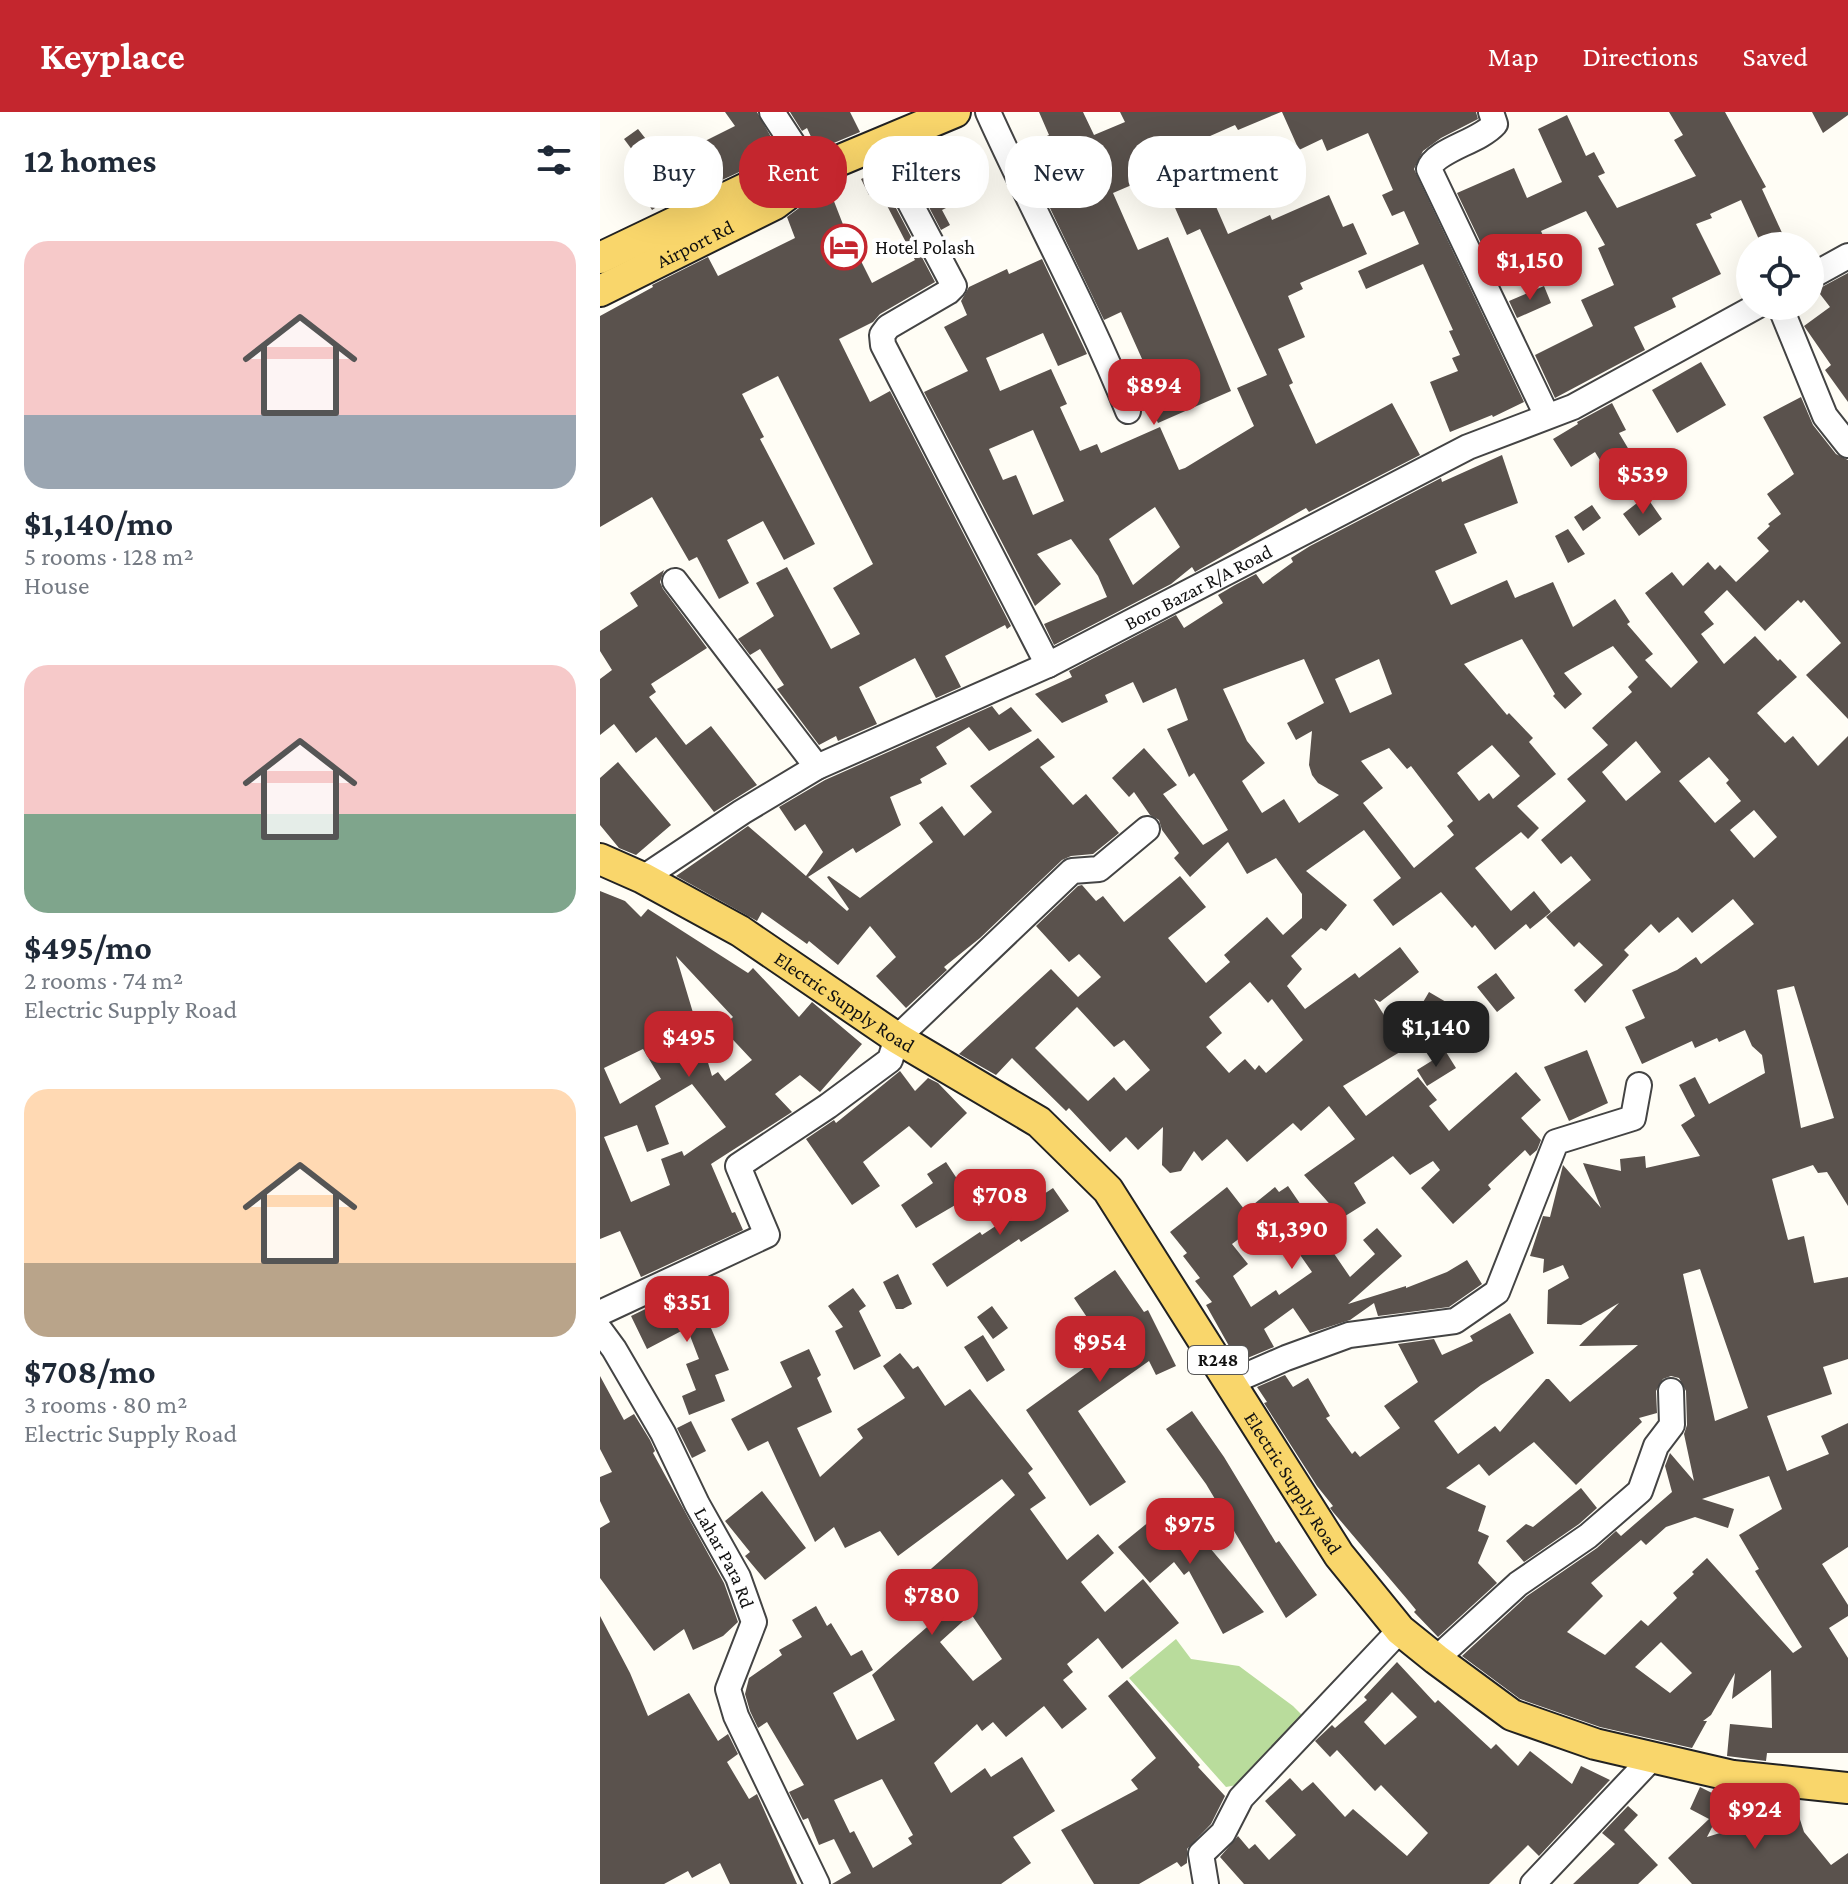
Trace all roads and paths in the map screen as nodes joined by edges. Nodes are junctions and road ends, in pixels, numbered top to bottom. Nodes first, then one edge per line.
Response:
1 (772, 112) edge
2 (954, 112) edge
3 (988, 112) edge
4 (1491, 112) edge
5 (792, 136) edge
6 (898, 136) edge
7 (739, 192) edge
8 (767, 208) edge
9 (913, 208) edge
10 (1848, 256) edge
11 (600, 258) edge
12 (1824, 269) edge
13 (600, 291) edge
14 (1736, 318) edge
15 (1786, 320) edge
16 (1128, 411) dead end
17 (1547, 416) junction
18 (1848, 445) edge
19 (675, 581) dead end
20 (1048, 665) junction
21 (817, 767) junction
22 (1147, 829) dead end
23 (600, 859) edge
24 (643, 878) junction
25 (897, 1038) junction
26 (1639, 1085) dead end
27 (600, 1313) edge
28 (600, 1330) edge
29 (1231, 1382) junction
30 (1671, 1391) dead end
31 (1400, 1630) junction
32 (1436, 1659) junction
33 (1653, 1757) junction
34 (1845, 1793) edge
35 (817, 1884) edge
36 (1206, 1884) edge
37 (1533, 1884) edge

1 - 5 street
2 - 6 main road, Airport Rd
3 - 16 street
4 - 17 street
7 - 11 main road, Airport Rd
8 - 13 main road, Airport Rd
9 - 20 street
10 - 12 street
14 - 17 street, Boro Bazar R/A Road
15 - 18 street
17 - 20 street, Boro Bazar R/A Road
19 - 21 street
20 - 21 street, Boro Bazar R/A Road
21 - 24 street, Boro Bazar R/A Road
22 - 25 street
23 - 24 main road, Electric Supply Road / R248
24 - 25 main road, Electric Supply Road / R248
25 - 27 street
25 - 29 main road, Electric Supply Road / R248
26 - 29 street
28 - 35 street, Lahar Para Rd
29 - 31 main road, Electric Supply Road / R248
30 - 32 street
31 - 32 main road, Electric Supply Road / R248
31 - 36 street
32 - 33 main road, Electric Supply Road / R248
33 - 34 main road, Electric Supply Road / R248
33 - 37 street

